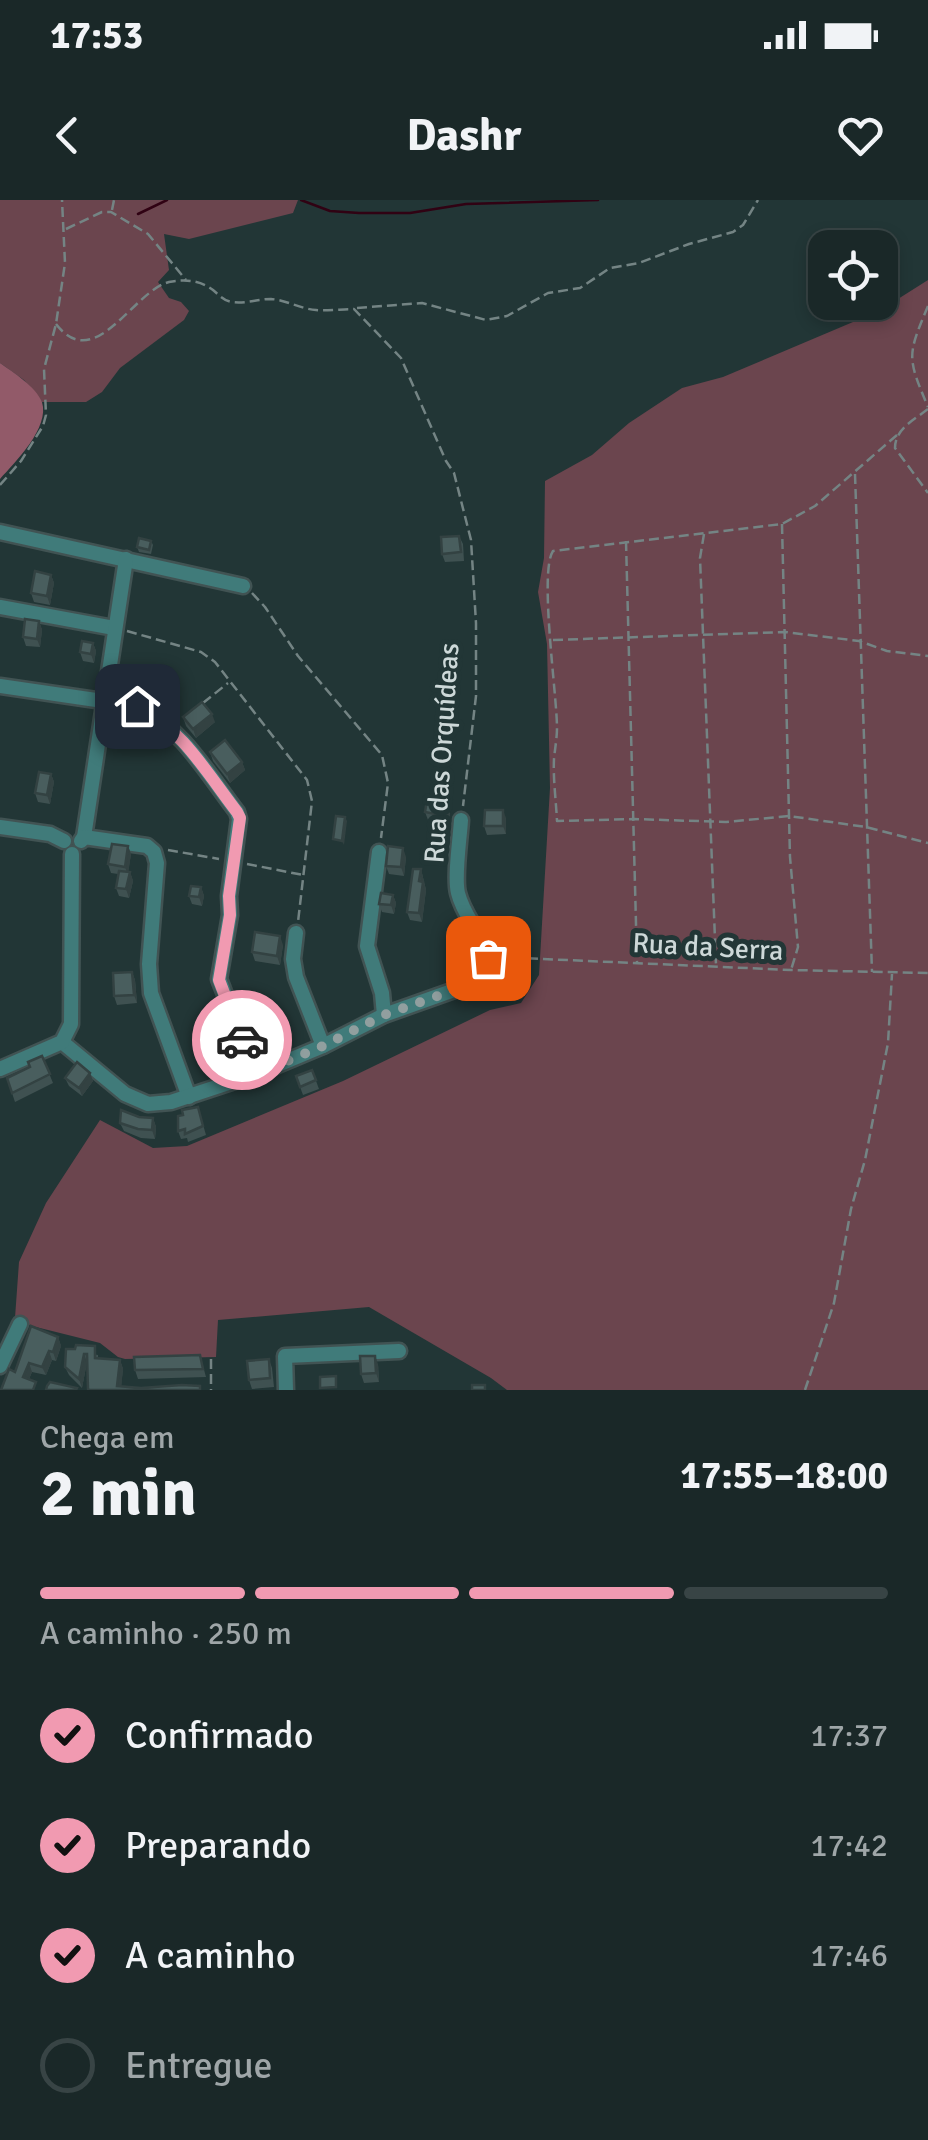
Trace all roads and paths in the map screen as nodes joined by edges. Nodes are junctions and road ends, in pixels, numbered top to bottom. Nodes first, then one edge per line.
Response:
1 (62, 200) edge
2 (114, 200) edge
3 (758, 200) edge
4 (112, 212) junction
5 (64, 230) junction
6 (186, 280) junction
7 (928, 306) edge
8 (354, 309) junction
9 (56, 324) junction
10 (928, 408) edge
11 (897, 435) junction
12 (855, 471) junction
13 (0, 485) edge
14 (928, 493) edge
15 (782, 524) junction
16 (0, 532) edge
17 (704, 532) junction
18 (626, 541) junction
19 (126, 559) junction
20 (243, 586) joint
21 (0, 607) edge
22 (114, 628) junction
23 (785, 632) junction
24 (628, 636) junction
25 (703, 636) junction
26 (551, 640) junction
27 (859, 640) junction
28 (928, 656) edge
29 (230, 682) junction
30 (0, 686) edge
31 (103, 702) junction
32 (200, 705) edge
33 (789, 816) junction
34 (634, 819) junction
35 (461, 820) joint
36 (710, 821) junction
37 (0, 827) edge
38 (866, 827) junction
39 (75, 843) junction
40 (928, 843) edge
41 (147, 846) junction
42 (379, 852) joint
43 (234, 862) junction
44 (303, 875) junction
45 (296, 933) joint
46 (487, 961) junction
47 (638, 963) junction
48 (716, 966) junction
49 (791, 970) junction
50 (872, 972) junction
51 (892, 973) junction
52 (928, 973) edge
53 (384, 1015) junction
54 (62, 1042) junction
55 (323, 1046) junction
56 (0, 1069) edge
57 (256, 1074) junction
58 (189, 1097) junction
59 (20, 1324) dead end
60 (399, 1350) dead end
61 (212, 1360) dead end
62 (0, 1366) edge
63 (212, 1390) edge
64 (286, 1390) edge
65 (805, 1390) edge

1 - 5 path
2 - 4 path
3 - 8 path
4 - 5 path
4 - 6 path
5 - 9 path
6 - 8 path
6 - 9 path
7 - 10 path
8 - 35 path, Rua das Orquídeas
9 - 13 path
10 - 11 path
11 - 12 path
11 - 14 path
12 - 15 path
12 - 27 path
15 - 17 path
15 - 23 path
16 - 19 street
17 - 18 path
17 - 25 path
18 - 24 path
18 - 26 path
19 - 20 street
19 - 22 street
20 - 42 path
21 - 22 street
22 - 29 path
22 - 31 street
23 - 25 path
23 - 27 path
23 - 33 path
24 - 25 path
24 - 26 path
24 - 34 path
25 - 36 path
26 - 34 path
27 - 28 path
27 - 38 path
29 - 32 path
29 - 44 path
30 - 31 street
31 - 39 street
31 - 43 street
33 - 36 path
33 - 38 path
33 - 49 path
34 - 36 path
34 - 47 path
35 - 46 street, Rua das Orquídeas
36 - 48 path
37 - 39 street
38 - 40 path
38 - 50 path
39 - 41 street
39 - 54 street
41 - 43 path
41 - 58 street
42 - 53 street
43 - 44 path
43 - 57 street
44 - 45 path
45 - 55 street
46 - 47 path, Rua da Serra
46 - 53 street
47 - 48 path, Rua da Serra
48 - 49 path, Rua da Serra
49 - 50 path, Rua da Serra
50 - 51 path, Rua da Serra
51 - 52 path, Rua da Serra
51 - 65 path
53 - 55 street
54 - 56 street
54 - 58 street
55 - 57 street
57 - 58 street
59 - 62 street
60 - 64 street
61 - 63 path

